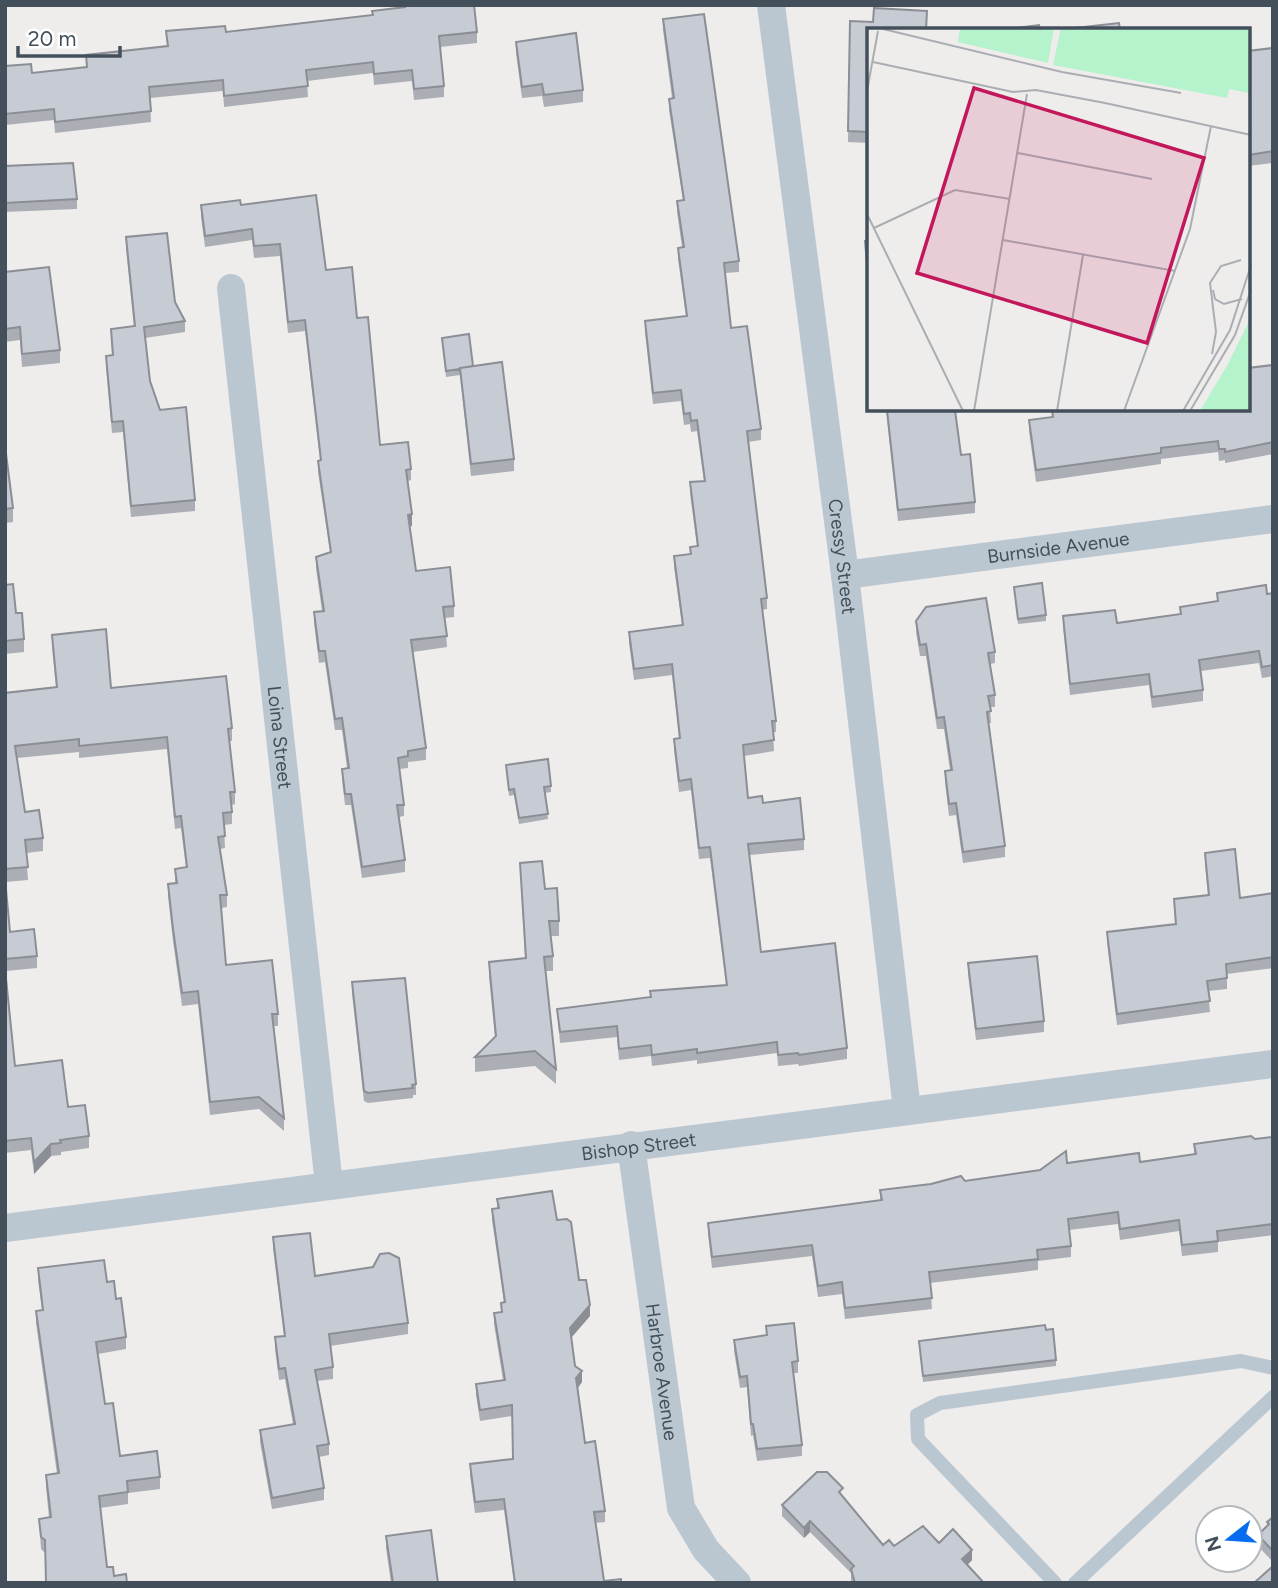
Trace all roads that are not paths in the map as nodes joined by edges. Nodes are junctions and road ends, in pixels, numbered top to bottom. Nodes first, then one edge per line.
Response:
1 (771, 5) edge
2 (231, 288) dead end
3 (1273, 519) edge
4 (845, 575) junction
5 (1273, 1064) edge
6 (907, 1110) junction
7 (631, 1145) junction
8 (329, 1185) junction
9 (5, 1228) edge
10 (1273, 1368) edge
11 (1273, 1396) edge
12 (737, 1583) edge
13 (1055, 1583) edge
14 (1074, 1583) edge

1 - 4 street, Cressy Street
2 - 8 street, Loina Street
3 - 4 street, Burnside Avenue
4 - 6 street, Cressy Street
5 - 6 street, Bishop Street
6 - 7 street, Bishop Street
7 - 8 street, Bishop Street
7 - 12 street, Harbroe Avenue
8 - 9 street, Bishop Street
10 - 13 lane
11 - 14 lane

